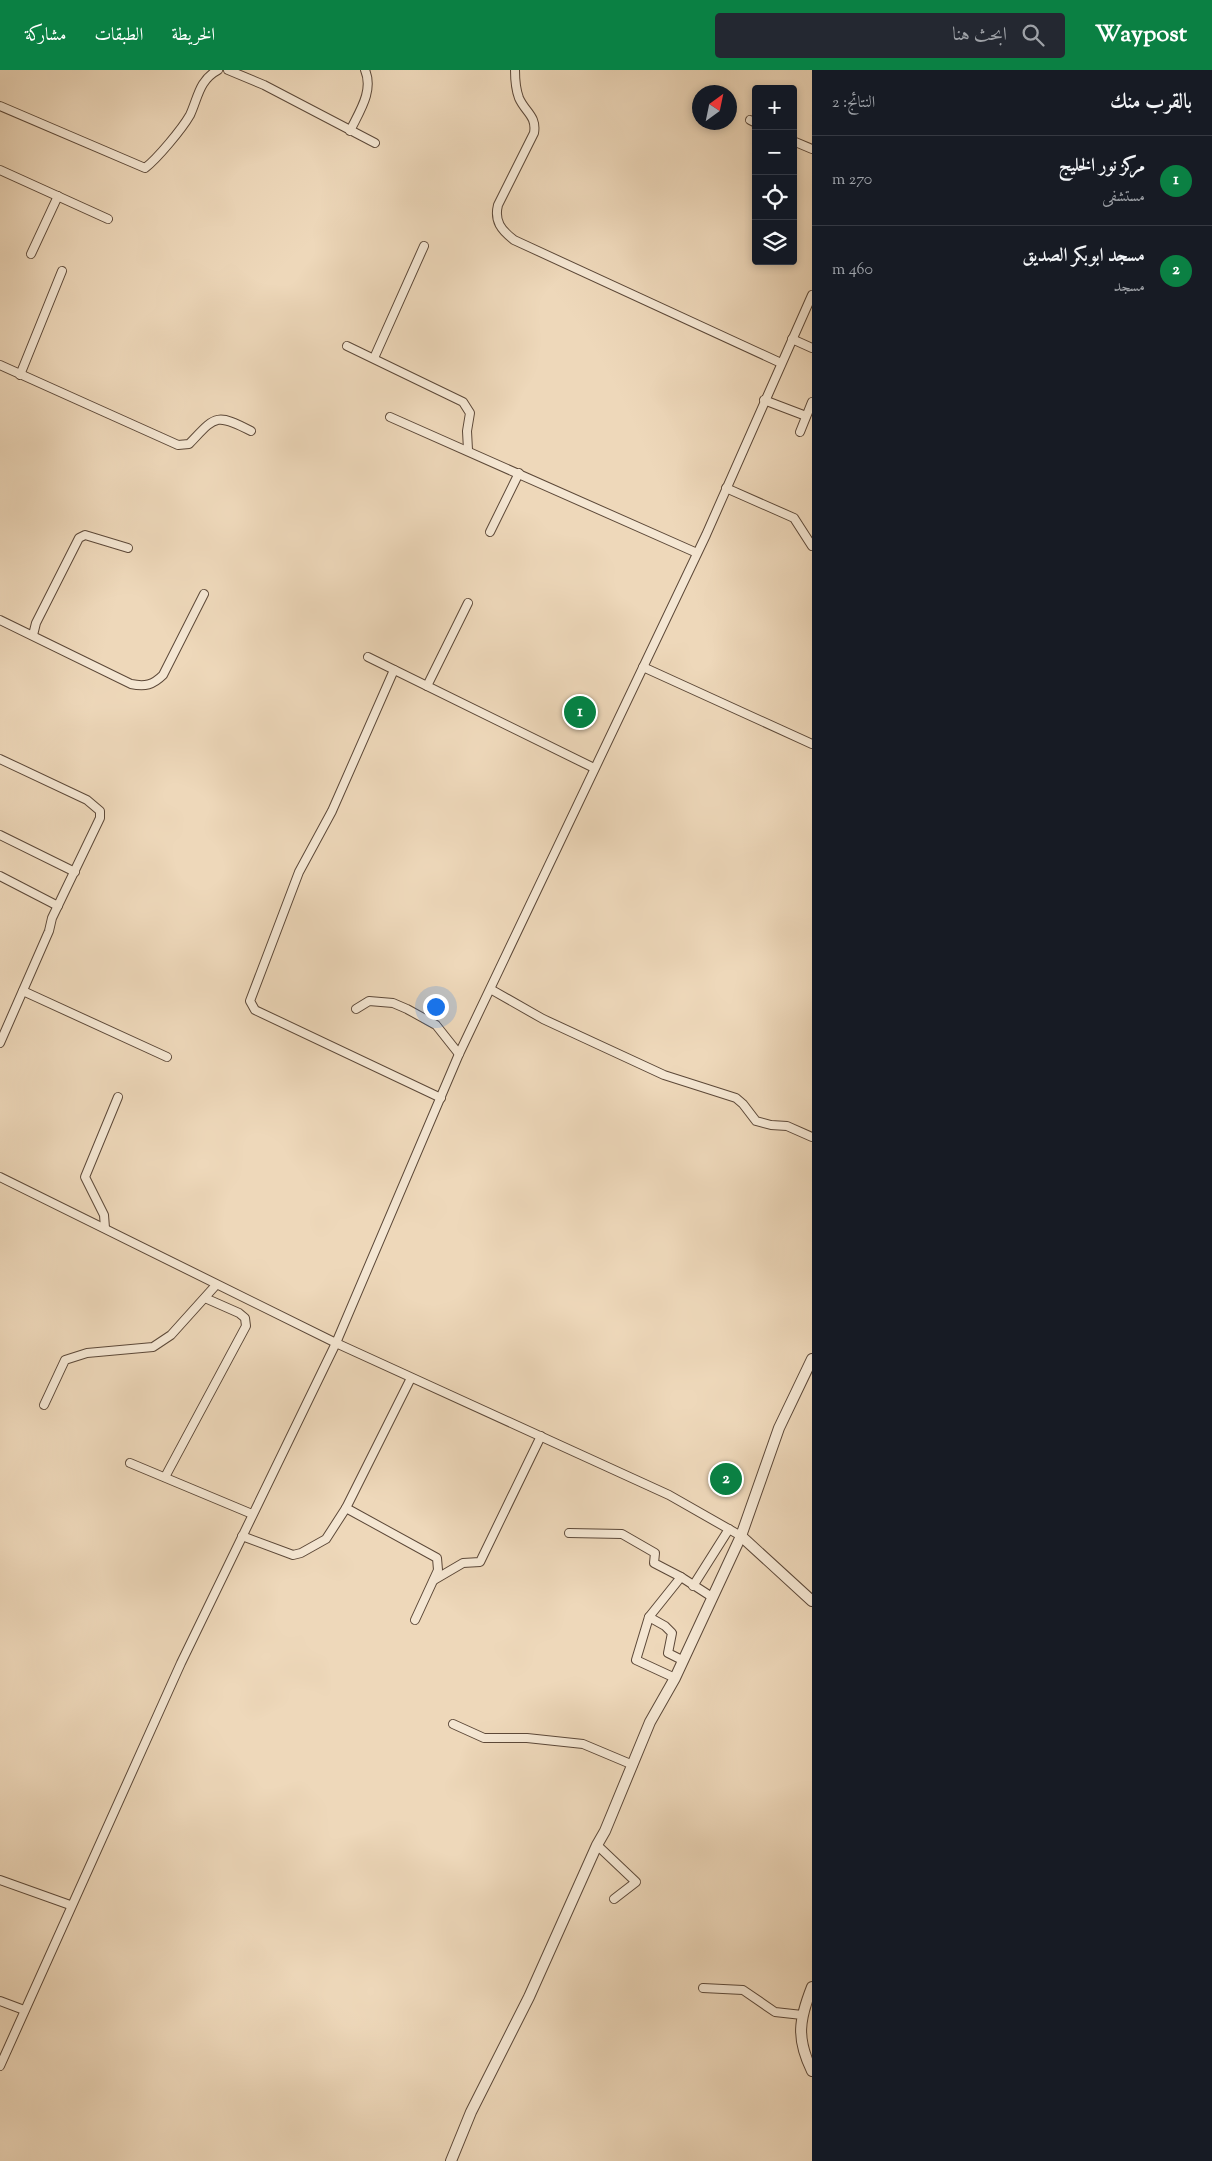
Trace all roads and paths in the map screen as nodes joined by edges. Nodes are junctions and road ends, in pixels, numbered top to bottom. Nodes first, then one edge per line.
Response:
1 (218, 70) edge
2 (228, 70) edge
3 (365, 70) edge
4 (515, 70) edge
5 (0, 106) edge
6 (350, 131) junction
7 (797, 142) edge
8 (374, 143) dead end
9 (812, 149) edge
10 (0, 170) edge
11 (58, 196) junction
12 (108, 219) dead end
13 (424, 246) dead end
14 (32, 254) dead end
15 (62, 271) dead end
16 (812, 295) edge
17 (792, 339) junction
18 (347, 346) dead end
19 (812, 348) edge
20 (374, 358) junction
21 (781, 363) junction
22 (0, 365) edge
23 (20, 375) junction
24 (764, 400) junction
25 (812, 402) edge
26 (806, 416) junction
27 (390, 417) dead end
28 (251, 432) dead end
29 (800, 432) dead end
30 (468, 450) junction
31 (519, 473) junction
32 (726, 488) junction
33 (490, 532) dead end
34 (812, 546) edge
35 (128, 548) dead end
36 (697, 553) junction
37 (204, 594) dead end
38 (468, 603) dead end
39 (0, 620) edge
40 (33, 635) junction
41 (368, 657) dead end
42 (643, 667) junction
43 (394, 670) junction
44 (428, 686) junction
45 (812, 744) edge
46 (0, 759) edge
47 (594, 768) junction
48 (0, 835) edge
49 (75, 872) junction
50 (0, 876) edge
51 (58, 906) junction
52 (492, 990) junction
53 (23, 991) junction
54 (356, 1009) dead end
55 (0, 1042) edge
56 (460, 1054) junction
57 (167, 1057) dead end
58 (118, 1097) dead end
59 (441, 1098) junction
60 (812, 1137) edge
61 (0, 1177) edge
62 (105, 1228) junction
63 (216, 1285) junction
64 (205, 1298) junction
65 (336, 1343) junction
66 (812, 1359) edge
67 (411, 1378) junction
68 (44, 1406) dead end
69 (541, 1436) junction
70 (130, 1463) dead end
71 (165, 1478) junction
72 (346, 1508) junction
73 (252, 1514) junction
74 (729, 1529) junction
75 (569, 1534) dead end
76 (242, 1536) junction
77 (741, 1536) junction
78 (681, 1577) junction
79 (434, 1580) junction
80 (693, 1586) junction
81 (712, 1597) junction
82 (812, 1601) edge
83 (649, 1617) junction
84 (415, 1620) dead end
85 (682, 1660) junction
86 (675, 1678) junction
87 (453, 1724) dead end
88 (633, 1765) junction
89 (597, 1846) junction
90 (0, 1880) edge
91 (614, 1899) dead end
92 (70, 1906) junction
93 (812, 1987) edge
94 (703, 1988) dead end
95 (0, 2001) edge
96 (24, 2010) junction
97 (802, 2015) junction
98 (0, 2066) edge
99 (812, 2071) edge
100 (451, 2161) edge

1 - 5 street
2 - 6 street
3 - 6 street
4 - 21 street
6 - 8 street
7 - 9 street
10 - 11 street
11 - 12 street
11 - 14 street
13 - 20 street
15 - 23 street
16 - 17 street
17 - 19 street
17 - 21 street
18 - 20 street
20 - 30 street
21 - 24 street
22 - 23 street
23 - 28 street
24 - 26 street
24 - 32 street
25 - 26 street
26 - 29 street
27 - 30 street
30 - 31 street
31 - 33 street
31 - 36 street
32 - 34 street
32 - 36 street
35 - 40 street
36 - 42 street
37 - 40 street
38 - 44 street
39 - 40 street
41 - 43 street
42 - 45 street
42 - 47 street
43 - 44 street
43 - 59 street
44 - 47 street
46 - 49 street
47 - 52 street
48 - 49 street
49 - 51 street
50 - 51 street
51 - 53 street
52 - 56 street
52 - 60 street
53 - 55 street
53 - 57 street
54 - 56 street
56 - 59 street
58 - 62 street
59 - 65 street
61 - 62 street
62 - 63 street
63 - 64 street
63 - 65 street
64 - 68 street
64 - 71 street
65 - 67 street
65 - 73 street
66 - 77 street
67 - 69 street
67 - 72 street
69 - 74 street
69 - 79 street
70 - 71 street
71 - 73 street
72 - 76 street
72 - 79 street
73 - 76 street
74 - 77 street
74 - 80 street
75 - 78 street
76 - 92 street
77 - 81 street
77 - 82 street
78 - 80 street
78 - 83 street
79 - 84 street
80 - 81 street
81 - 85 street
83 - 85 street
83 - 86 street
85 - 86 street
86 - 88 street
87 - 88 street
88 - 89 street
89 - 91 street
89 - 100 street
90 - 92 street
92 - 96 street
93 - 97 street
94 - 97 street
95 - 96 street
96 - 98 street
97 - 99 street

